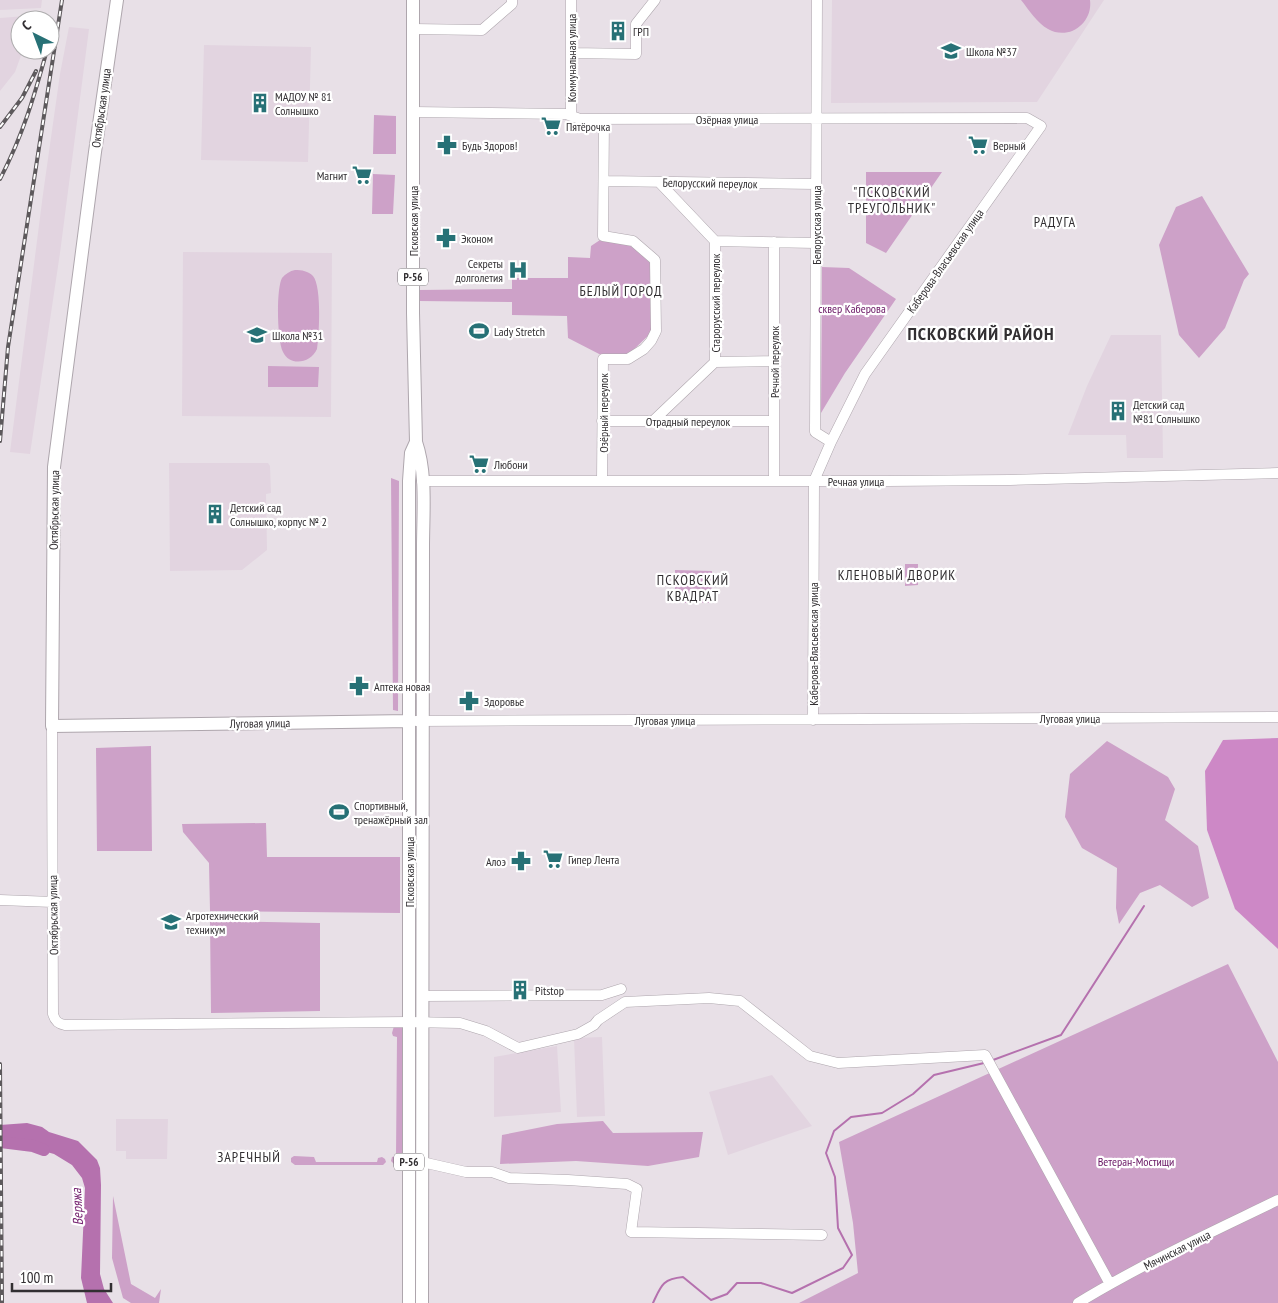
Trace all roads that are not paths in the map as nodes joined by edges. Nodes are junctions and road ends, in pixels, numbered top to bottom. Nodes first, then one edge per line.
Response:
1 (117, 0) edge
2 (413, 0) edge
3 (512, 0) edge
4 (571, 0) edge
5 (655, 0) edge
6 (817, 0) edge
7 (413, 29) junction
8 (572, 53) junction
9 (413, 112) junction
10 (571, 115) junction
11 (604, 119) junction
12 (816, 119) junction
13 (1040, 126) joint
14 (604, 181) junction
15 (658, 182) junction
16 (816, 184) junction
17 (715, 241) junction
18 (774, 242) junction
19 (816, 243) junction
20 (774, 361) junction
21 (715, 362) junction
22 (602, 421) junction
23 (653, 421) junction
24 (774, 421) junction
25 (416, 442) junction
26 (830, 442) junction
27 (1278, 473) edge
28 (602, 480) junction
29 (428, 481) junction
30 (774, 481) junction
31 (814, 481) junction
32 (410, 546) junction
33 (423, 547) junction
34 (1278, 717) edge
35 (813, 720) junction
36 (417, 721) junction
37 (52, 726) junction
38 (0, 900) edge
39 (52, 902) junction
40 (621, 988) dead end
41 (422, 996) junction
42 (416, 1022) junction
43 (422, 1162) junction
44 (1278, 1200) edge
45 (822, 1235) dead end
46 (1110, 1284) junction
47 (409, 1303) edge
48 (422, 1303) edge
49 (1078, 1303) edge

1 - 37 main road, Октябрьская улица
2 - 7 main road, Псковская улица / Р-56
3 - 7 street
4 - 8 street, Коммунальная улица
5 - 8 street
6 - 12 street, Белорусская улица
7 - 9 main road, Псковская улица / Р-56
8 - 10 street, Коммунальная улица
9 - 10 street, Озёрная улица
9 - 25 main road, Псковская улица / Р-56
10 - 11 street, Озёрная улица
11 - 12 street, Озёрная улица
11 - 14 street, Озёрный переулок
12 - 13 street, Озёрная улица
12 - 16 street, Белорусская улица
13 - 26 street, Каберова-Власьевская улица
14 - 15 street, Белорусский переулок
14 - 22 street, Озёрный переулок
15 - 16 street, Белорусский переулок
15 - 17 street, Старорусский переулок
16 - 19 street, Белорусская улица
17 - 18 street
17 - 21 street, Старорусский переулок
18 - 19 street
18 - 20 street, Речной переулок
19 - 26 street, Белорусская улица
20 - 21 street
20 - 24 street, Речной переулок
21 - 23 street, Старорусский переулок
22 - 23 street, Отрадный переулок
22 - 28 street, Озёрный переулок
23 - 24 street, Отрадный переулок
24 - 30 street, Речной переулок
25 - 29 main road, Псковская улица
25 - 32 main road, Псковская улица / Р-56
26 - 31 street, Каберова-Власьевская улица
27 - 31 street, Речная улица
28 - 29 street, Речная улица
28 - 30 street, Речная улица
29 - 33 main road, Псковская улица
30 - 31 street, Речная улица
31 - 35 street, Каберова-Власьевская улица
32 - 33 main road
32 - 36 main road, Псковская улица / Р-56
33 - 36 main road, Псковская улица
34 - 35 street, Луговая улица
35 - 36 street, Луговая улица
36 - 37 main road, Луговая улица
36 - 41 main road, Псковская улица
36 - 42 main road, Псковская улица / Р-56
37 - 39 street, Октябрьская улица
38 - 39 street
39 - 42 street, Октябрьская улица
40 - 41 street
41 - 42 main road, Псковская улица
42 - 43 main road, Псковская улица
42 - 46 street
42 - 47 main road, Псковская улица / Р-56
43 - 45 street
43 - 48 main road, Псковская улица
44 - 46 street, Мячинская улица
46 - 49 street, Мячинская улица

